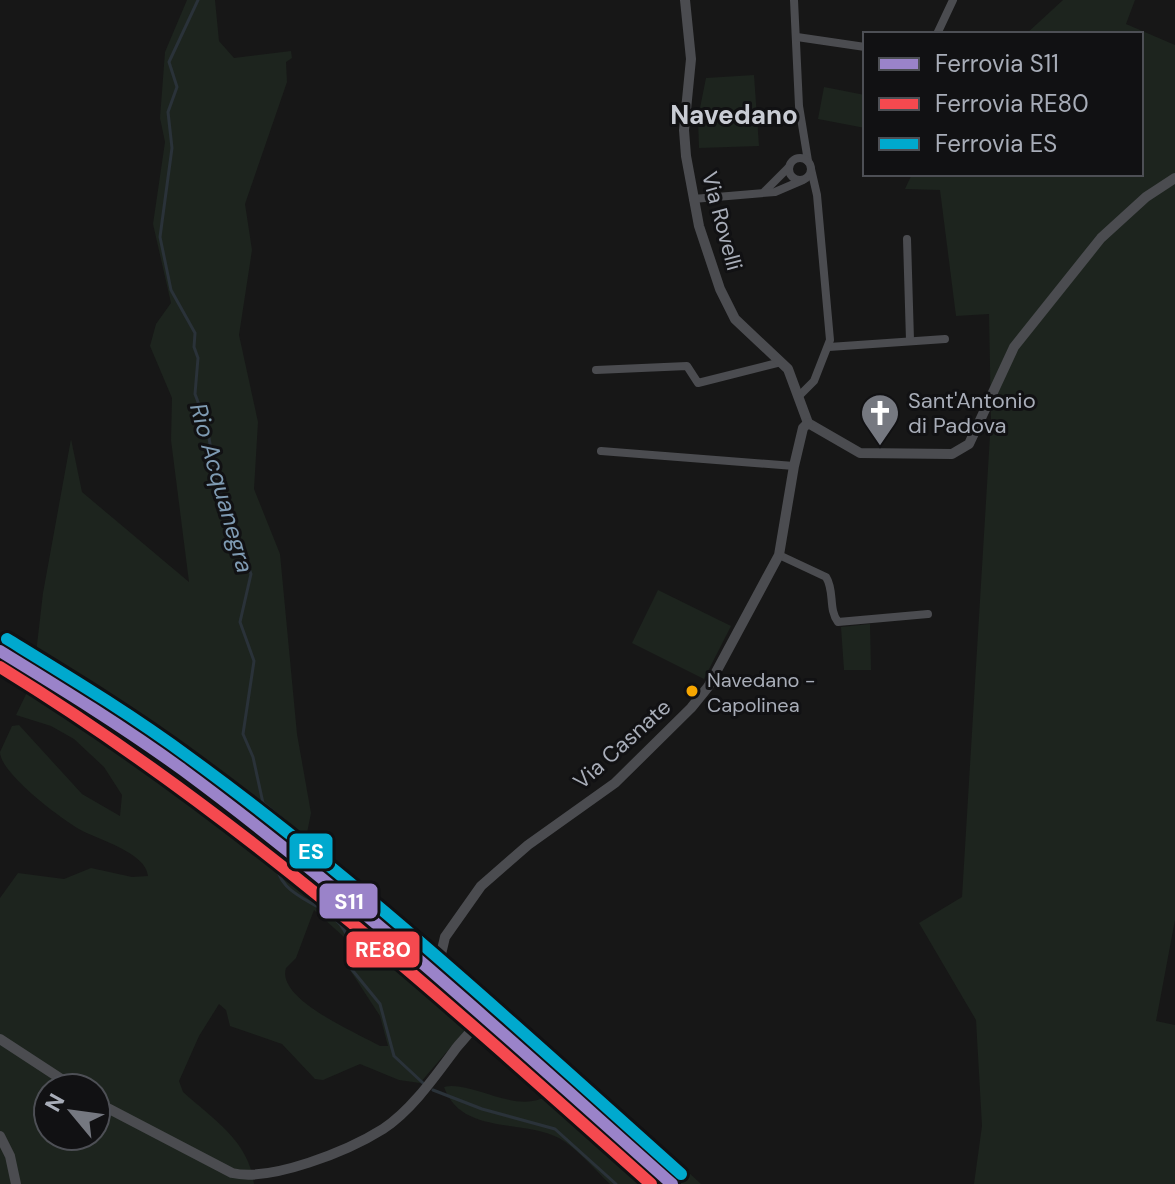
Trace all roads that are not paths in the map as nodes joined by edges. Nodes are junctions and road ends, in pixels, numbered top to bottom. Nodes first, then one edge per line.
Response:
1 (685, 0) edge
2 (794, 0) edge
3 (953, 0) edge
4 (938, 32) edge
5 (797, 37) junction
6 (863, 47) edge
7 (802, 142) junction
8 (795, 158) junction
9 (810, 165) junction
10 (788, 168) junction
11 (1175, 178) edge
12 (803, 180) junction
13 (761, 193) junction
14 (693, 199) junction
15 (907, 239) dead end
16 (945, 339) dead end
17 (910, 340) junction
18 (829, 347) junction
19 (781, 362) junction
20 (596, 370) dead end
21 (799, 396) junction
22 (808, 423) junction
23 (601, 451) dead end
24 (794, 466) junction
25 (779, 555) junction
26 (928, 614) dead end
27 (0, 1039) edge
28 (51, 1072) edge
29 (112, 1110) edge
30 (0, 1136) edge
31 (16, 1184) edge

1 - 14 street, Via Rovelli
2 - 5 street
3 - 4 street
5 - 6 street
5 - 7 street
7 - 8 street
7 - 9 street
8 - 9 street
8 - 10 street
9 - 12 street
9 - 18 street
10 - 12 street
10 - 13 street
11 - 22 street
12 - 13 street
13 - 14 street
14 - 19 street, Via Rovelli
15 - 17 street
16 - 17 street
17 - 18 street
18 - 21 street
19 - 20 street
19 - 21 street, Via Rovelli
21 - 22 street, Via Rovelli
22 - 24 street, Via Casnate
23 - 24 street
24 - 25 street, Via Casnate
25 - 26 street
25 - 29 street, Via Casnate
27 - 28 street
30 - 31 street

